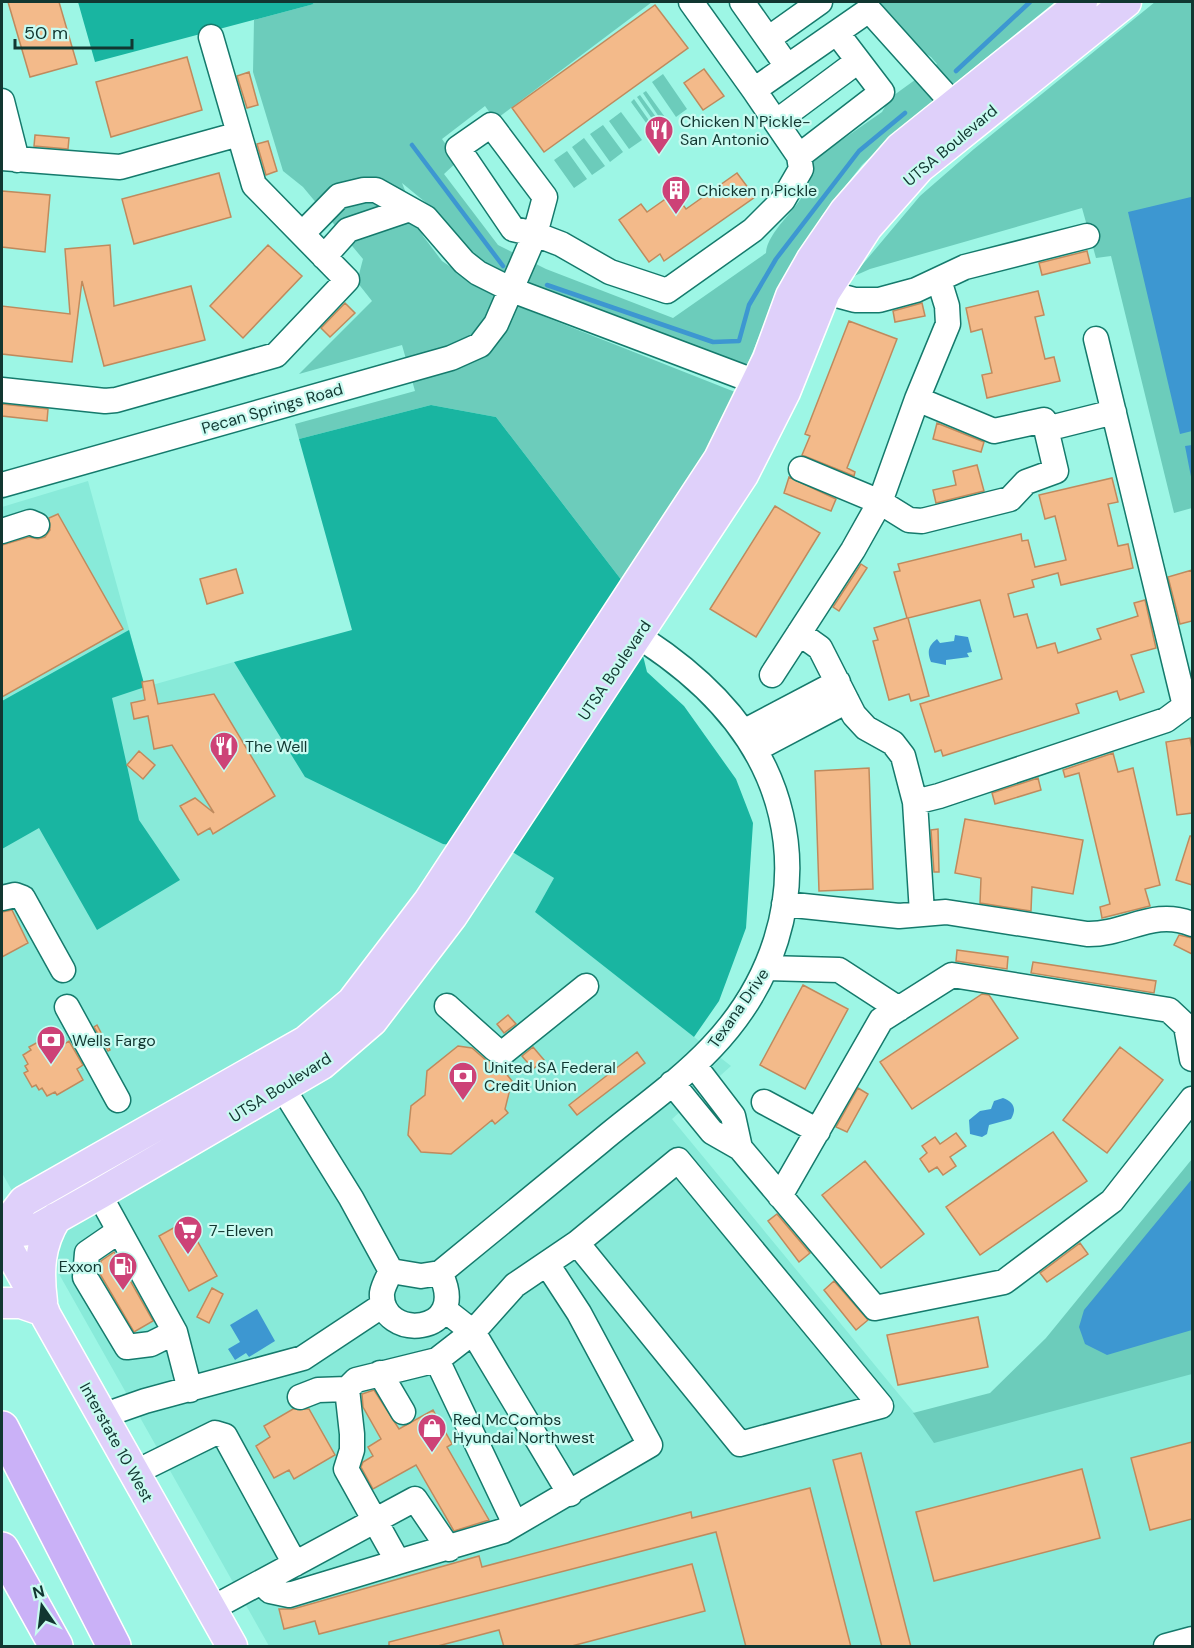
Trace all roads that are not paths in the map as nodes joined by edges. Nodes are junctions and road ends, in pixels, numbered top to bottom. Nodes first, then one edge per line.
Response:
1 (691, 2) edge
2 (742, 2) edge
3 (820, 2) edge
4 (1083, 2) edge
5 (1126, 2) edge
6 (866, 6) edge
7 (837, 33) junction
8 (211, 37) dead end
9 (768, 39) junction
10 (858, 61) junction
11 (787, 66) junction
12 (754, 90) junction
13 (2, 101) edge
14 (963, 115) junction
15 (776, 122) junction
16 (239, 134) junction
17 (799, 156) junction
18 (9, 159) edge
19 (326, 208) junction
20 (410, 209) junction
21 (348, 230) junction
22 (302, 234) junction
23 (1087, 236) dead end
24 (324, 257) junction
25 (939, 280) junction
26 (512, 290) junction
27 (825, 292) junction
28 (1096, 339) dead end
29 (757, 383) junction
30 (2, 390) edge
31 (785, 392) junction
32 (916, 399) junction
33 (1114, 412) junction
34 (1046, 429) junction
35 (801, 469) dead end
36 (2, 485) edge
37 (880, 502) junction
38 (37, 525) dead end
39 (2, 531) edge
40 (625, 629) junction
41 (799, 633) junction
42 (1183, 654) edge
43 (772, 675) dead end
44 (843, 691) junction
45 (1189, 705) edge
46 (750, 740) junction
47 (915, 802) junction
48 (469, 866) junction
49 (2, 898) edge
50 (784, 904) junction
51 (922, 913) junction
52 (1192, 924) edge
53 (767, 968) junction
54 (63, 970) dead end
55 (586, 986) dead end
56 (447, 1006) dead end
57 (67, 1007) dead end
58 (899, 1009) junction
59 (1189, 1026) edge
60 (1192, 1059) edge
61 (267, 1061) junction
62 (694, 1065) junction
63 (672, 1083) junction
64 (282, 1087) junction
65 (1192, 1099) edge
66 (118, 1100) dead end
67 (764, 1102) dead end
68 (818, 1131) junction
69 (740, 1148) junction
70 (99, 1194) junction
71 (780, 1196) junction
72 (56, 1218) junction
73 (119, 1231) junction
74 (2, 1232) edge
75 (2, 1238) edge
76 (577, 1243) junction
77 (547, 1264) junction
78 (391, 1271) junction
79 (440, 1273) junction
80 (2, 1303) edge
81 (383, 1305) junction
82 (445, 1310) junction
83 (44, 1311) junction
84 (175, 1332) junction
85 (473, 1332) junction
86 (437, 1360) junction
87 (380, 1373) junction
88 (190, 1389) junction
89 (347, 1389) junction
90 (300, 1397) dead end
91 (403, 1412) dead end
92 (102, 1416) junction
93 (2, 1428) edge
94 (134, 1473) junction
95 (570, 1494) junction
96 (376, 1521) junction
97 (515, 1524) junction
98 (449, 1549) junction
99 (2, 1550) edge
100 (398, 1563) junction
101 (295, 1564) junction
102 (261, 1582) junction
103 (86, 1593) junction
104 (211, 1609) junction
105 (1192, 1639) edge
106 (54, 1644) edge
107 (114, 1647) edge
108 (124, 1647) edge
109 (232, 1647) edge
110 (1166, 1647) edge

1 - 12 street
2 - 9 street
3 - 9 street
4 - 14 main road, UTSA Boulevard
5 - 14 main road, UTSA Boulevard
6 - 7 street
6 - 14 street
7 - 10 street
7 - 11 street
8 - 16 street
9 - 11 street
10 - 15 street
10 - 17 street
11 - 12 street
12 - 15 street
13 - 18 street
14 - 27 main road, UTSA Boulevard
14 - 29 main road, UTSA Boulevard
15 - 17 street
16 - 18 street
16 - 22 street
17 - 26 street, Pecan Springs Road
19 - 20 street
19 - 21 street
19 - 22 street
20 - 21 street
20 - 26 street
21 - 24 street
22 - 24 street
23 - 25 street
24 - 30 street
25 - 27 street
25 - 32 street
26 - 29 street
26 - 36 street, Pecan Springs Road
27 - 31 main road, UTSA Boulevard
28 - 33 street
29 - 31 street
29 - 40 main road, UTSA Boulevard
31 - 40 main road, UTSA Boulevard
32 - 34 street
32 - 37 street
33 - 34 street
33 - 42 street
34 - 37 street
35 - 37 street
37 - 41 street
38 - 39 street
40 - 46 street, Texana Drive
40 - 48 main road, UTSA Boulevard
41 - 43 street
41 - 44 street
42 - 45 street
44 - 46 street
44 - 47 street
45 - 47 street
46 - 50 street, Texana Drive
47 - 51 street
48 - 61 main road, UTSA Boulevard
48 - 64 main road, UTSA Boulevard
49 - 54 street
50 - 51 street
50 - 53 street, Texana Drive
51 - 52 street
53 - 58 street
53 - 62 street, Texana Drive
55 - 56 street
57 - 66 street
58 - 59 street
58 - 68 street
59 - 60 street
61 - 64 street
61 - 74 main road, UTSA Boulevard
62 - 63 street, Texana Drive
62 - 69 street
63 - 69 street
63 - 79 street, Texana Drive
64 - 70 main road, UTSA Boulevard
64 - 78 street
65 - 71 street
67 - 68 street
68 - 71 street
69 - 71 street
70 - 72 main road, UTSA Boulevard
70 - 73 street
72 - 74 main road, UTSA Boulevard
72 - 83 main road
73 - 84 street
73 - 84 street
75 - 83 main road, Interstate 10 West
76 - 76 street
76 - 77 street
77 - 85 street
77 - 95 street
78 - 79 street
78 - 81 street
79 - 82 street
80 - 83 main road
81 - 82 street
81 - 88 street
82 - 85 street
83 - 92 main road, Interstate 10 West
84 - 88 street
85 - 86 street
85 - 95 street
86 - 87 street
86 - 97 street
87 - 89 street
87 - 91 street
88 - 92 street
89 - 90 street
89 - 96 street
92 - 94 main road, Interstate 10 West
93 - 103 highway
94 - 101 street
94 - 104 main road, Interstate 10 West
95 - 97 street
96 - 98 street
96 - 100 street
96 - 101 street
97 - 98 street
98 - 100 street
99 - 106 highway
100 - 102 street
101 - 102 street
102 - 104 street
103 - 107 highway
103 - 108 highway
104 - 109 main road, Interstate 10 West
105 - 110 street

